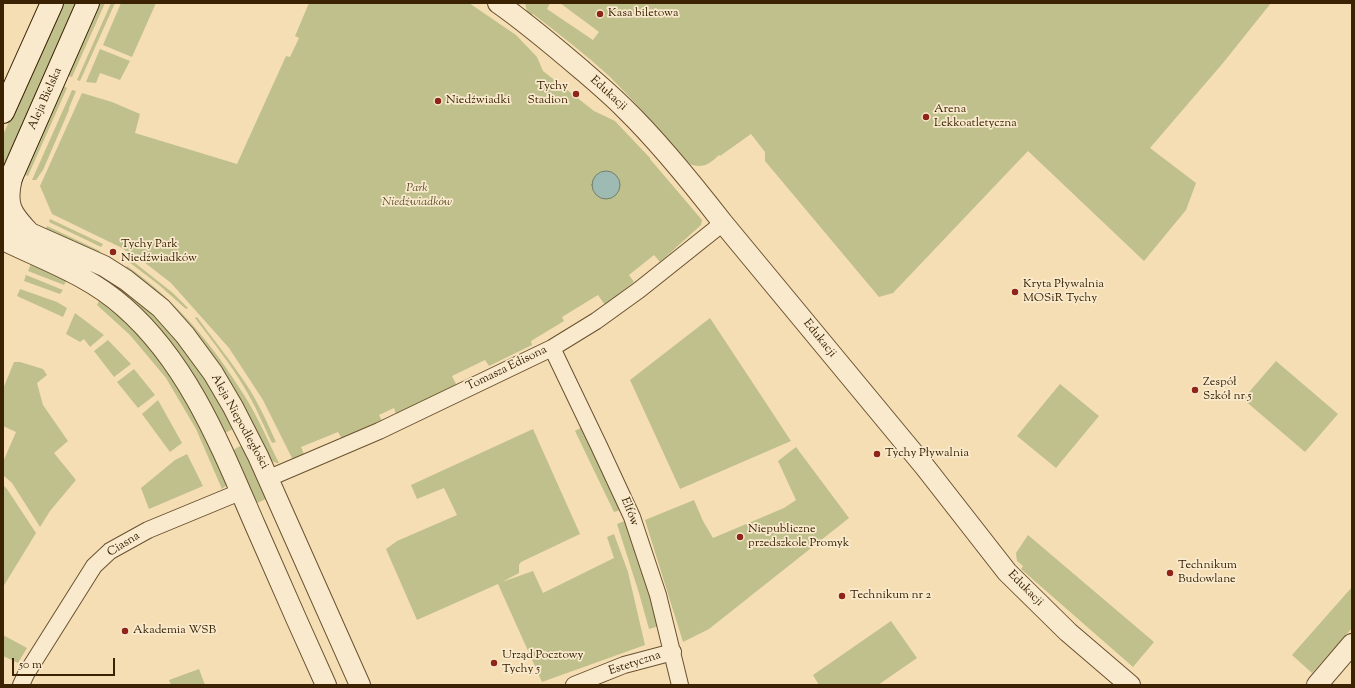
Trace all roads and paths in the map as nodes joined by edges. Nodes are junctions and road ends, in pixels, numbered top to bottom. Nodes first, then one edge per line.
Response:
1 (52, 3) edge
2 (88, 3) edge
3 (498, 3) edge
4 (3, 112) edge
5 (12, 175) junction
6 (3, 196) edge
7 (723, 223) junction
8 (3, 225) edge
9 (30, 233) junction
10 (3, 240) edge
11 (552, 348) junction
12 (251, 443) junction
13 (222, 451) junction
14 (269, 478) junction
15 (240, 492) junction
16 (283, 511) junction
17 (255, 526) junction
18 (1352, 644) edge
19 (673, 652) junction
20 (21, 685) edge
21 (326, 685) edge
22 (360, 685) edge
23 (574, 685) edge
24 (680, 685) edge
25 (1130, 685) edge
26 (1317, 685) edge

1 - 4 main road
2 - 5 main road, Aleja Bielska
3 - 7 street, Edukacji
5 - 6 main road, Aleja Bielska
5 - 9 street, Aleja Niepodległości
7 - 11 street, Tomasza Edisona
7 - 25 street, Edukacji
8 - 9 street, Aleja Niepodległości
9 - 12 street, Aleja Niepodległości
10 - 13 street
11 - 14 street, Tomasza Edisona
11 - 19 street, Elfów
12 - 13 street
12 - 14 street, Aleja Niepodległości
13 - 15 street
14 - 16 street, Aleja Niepodległości
15 - 17 street
15 - 20 street, Ciasna
16 - 17 street
16 - 22 street, Aleja Niepodległości
17 - 21 street
18 - 26 street
19 - 23 street, Estetyczna
19 - 24 street, Elfów

